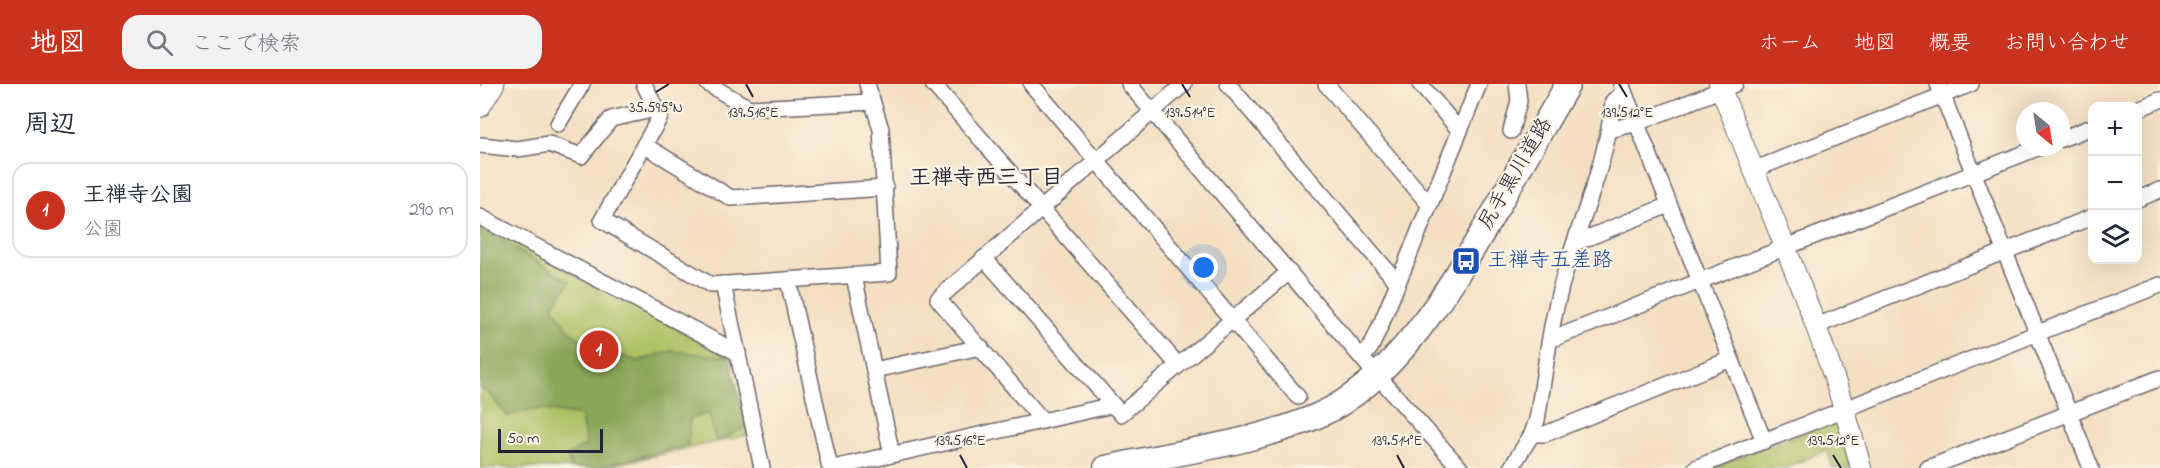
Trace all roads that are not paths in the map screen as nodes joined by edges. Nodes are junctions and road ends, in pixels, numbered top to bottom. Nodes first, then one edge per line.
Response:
1 (494, 84) edge
2 (582, 84) edge
3 (644, 84) edge
4 (708, 84) edge
5 (867, 84) edge
6 (933, 84) edge
7 (1031, 84) edge
8 (1129, 84) edge
9 (1184, 84) edge
10 (1228, 84) edge
11 (1326, 84) edge
12 (1420, 84) edge
13 (1479, 84) edge
14 (1517, 84) edge
15 (1568, 84) edge
16 (1971, 84) edge
17 (1622, 86) edge
18 (1725, 86) edge
19 (1940, 90) edge
20 (2160, 100) edge
21 (872, 102) junction
22 (480, 107) edge
23 (2142, 107) edge
24 (656, 109) junction
25 (1153, 111) junction
26 (1637, 123) junction
27 (558, 124) dead end
28 (2088, 128) edge
29 (1459, 130) junction
30 (1610, 130) junction
31 (1511, 131) dead end
32 (2070, 135) edge
33 (644, 144) junction
34 (480, 145) edge
35 (2017, 156) edge
36 (1096, 160) junction
37 (1753, 170) junction
38 (1974, 173) junction
39 (885, 188) junction
40 (2160, 190) edge
41 (2142, 197) edge
42 (1428, 203) junction
43 (1670, 205) junction
44 (1041, 208) junction
45 (480, 217) edge
46 (2088, 219) edge
47 (1575, 243) junction
48 (1785, 248) junction
49 (2005, 251) junction
50 (984, 258) junction
51 (1289, 272) junction
52 (854, 276) junction
53 (788, 280) junction
54 (1700, 281) junction
55 (1397, 282) junction
56 (723, 284) junction
57 (2160, 285) edge
58 (1233, 319) junction
59 (1816, 326) junction
60 (2038, 333) junction
61 (1550, 340) junction
62 (981, 347) junction
63 (738, 353) junction
64 (1731, 359) junction
65 (1178, 365) junction
66 (1370, 366) junction
67 (874, 370) junction
68 (2160, 378) edge
69 (1298, 397) dead end
70 (1113, 405) junction
71 (1846, 409) junction
72 (2069, 413) junction
73 (1043, 421) junction
74 (1532, 434) junction
75 (1764, 441) junction
76 (891, 455) junction
77 (762, 468) edge
78 (831, 468) edge
79 (1106, 468) edge
80 (1460, 468) edge
81 (1511, 468) edge
82 (1695, 468) edge
83 (1861, 468) edge
84 (1928, 468) edge
85 (2091, 468) edge

1 - 22 street
2 - 27 street
3 - 24 street
4 - 21 street
5 - 21 street
6 - 44 street
7 - 36 street
8 - 25 street
9 - 25 street
10 - 55 street
11 - 42 street
12 - 29 street
13 - 29 street
14 - 31 street
15 - 66 main road, 尻手黒川道路
16 - 19 street
17 - 26 street
17 - 30 street
18 - 26 street
18 - 37 street
19 - 37 street
19 - 38 street
20 - 23 street
21 - 39 street
24 - 33 street
24 - 34 street
25 - 36 street
25 - 51 street
26 - 30 street
26 - 43 street
28 - 32 street
29 - 42 street
30 - 47 street
33 - 39 street
33 - 56 street
35 - 38 street
36 - 44 street
36 - 58 street
37 - 48 street
38 - 48 street
38 - 49 street
39 - 52 street
40 - 41 street
42 - 55 street
43 - 47 street
43 - 54 street
44 - 50 street
44 - 65 street
45 - 63 street
46 - 49 street
47 - 61 street
48 - 54 street
48 - 59 street
49 - 59 street
49 - 60 street
50 - 62 street
50 - 70 street
51 - 58 street
51 - 66 street
52 - 53 street
52 - 67 street
53 - 56 street
53 - 78 street
54 - 61 street
54 - 64 street
55 - 66 street
56 - 63 street
57 - 60 street
58 - 65 street
58 - 69 street
59 - 71 street
60 - 71 street
60 - 72 street
61 - 74 street
62 - 67 street
62 - 73 street
63 - 77 street
64 - 74 street
64 - 75 street
65 - 70 street
66 - 79 main road, 尻手黒川道路
66 - 80 street
67 - 76 street
68 - 72 street
70 - 73 street
71 - 75 street
71 - 83 street
72 - 84 street
72 - 85 street
73 - 76 street
74 - 81 street
75 - 82 street
76 - 78 street

